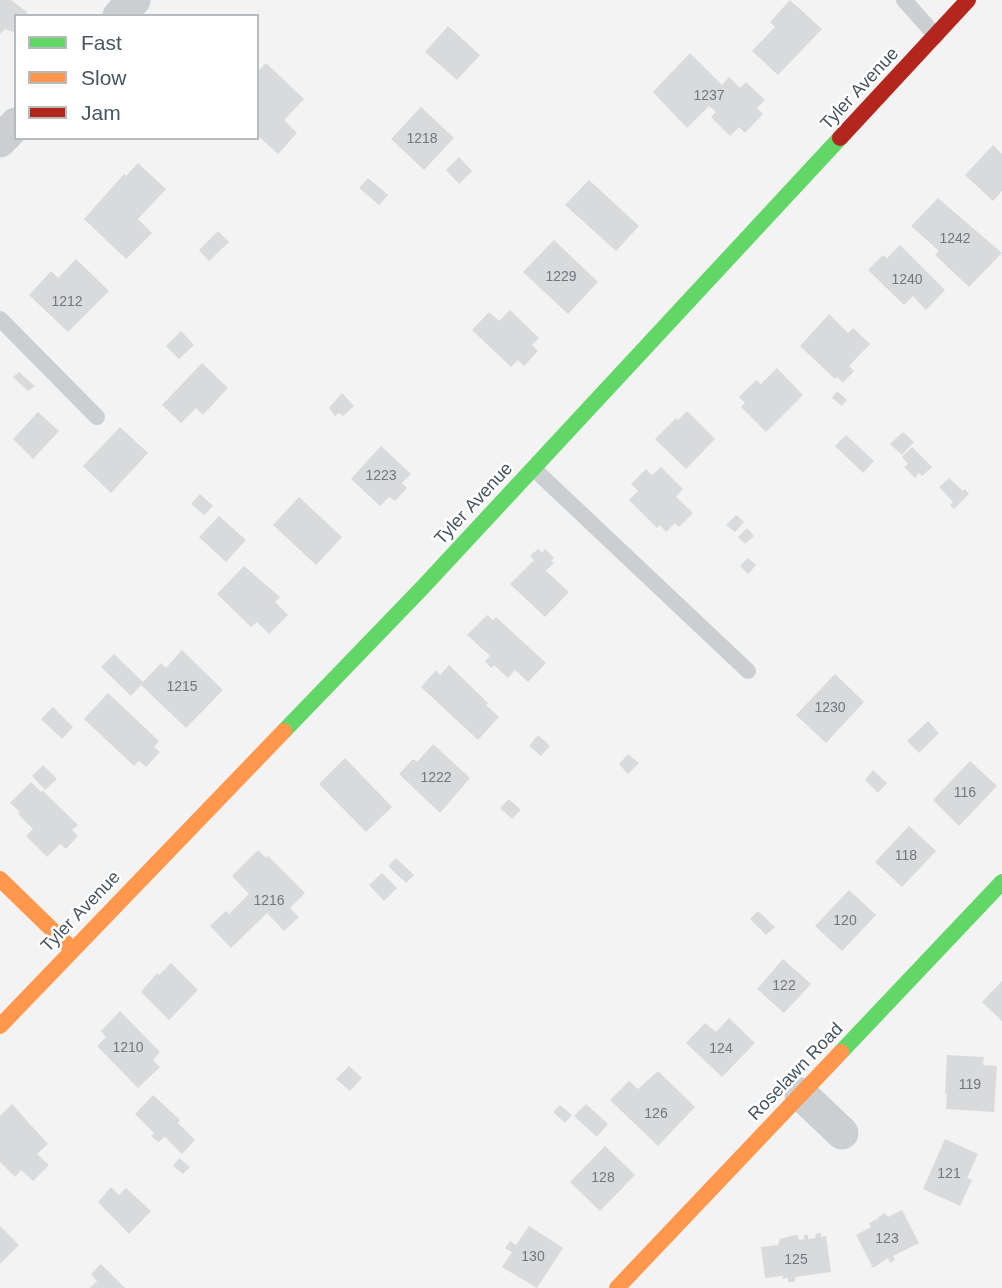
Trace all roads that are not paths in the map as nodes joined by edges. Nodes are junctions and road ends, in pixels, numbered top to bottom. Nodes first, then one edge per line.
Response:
1 (134, 0) edge
2 (904, 0) edge
3 (968, 0) edge
4 (121, 14) edge
5 (936, 36) junction
6 (14, 126) edge
7 (0, 141) edge
8 (0, 319) edge
9 (97, 417) dead end
10 (534, 469) junction
11 (748, 671) dead end
12 (0, 879) edge
13 (1002, 882) edge
14 (72, 949) junction
15 (0, 1026) edge
16 (801, 1094) junction
17 (842, 1133) dead end
18 (617, 1288) edge

1 - 4 street
2 - 5 lane
3 - 5 street, Tyler Avenue
5 - 10 street, Tyler Avenue
6 - 7 street
8 - 9 lane
10 - 11 lane
10 - 14 street, Tyler Avenue
12 - 14 street
13 - 16 street, Roselawn Road
14 - 15 street, Tyler Avenue
16 - 17 street
16 - 18 street, Roselawn Road

